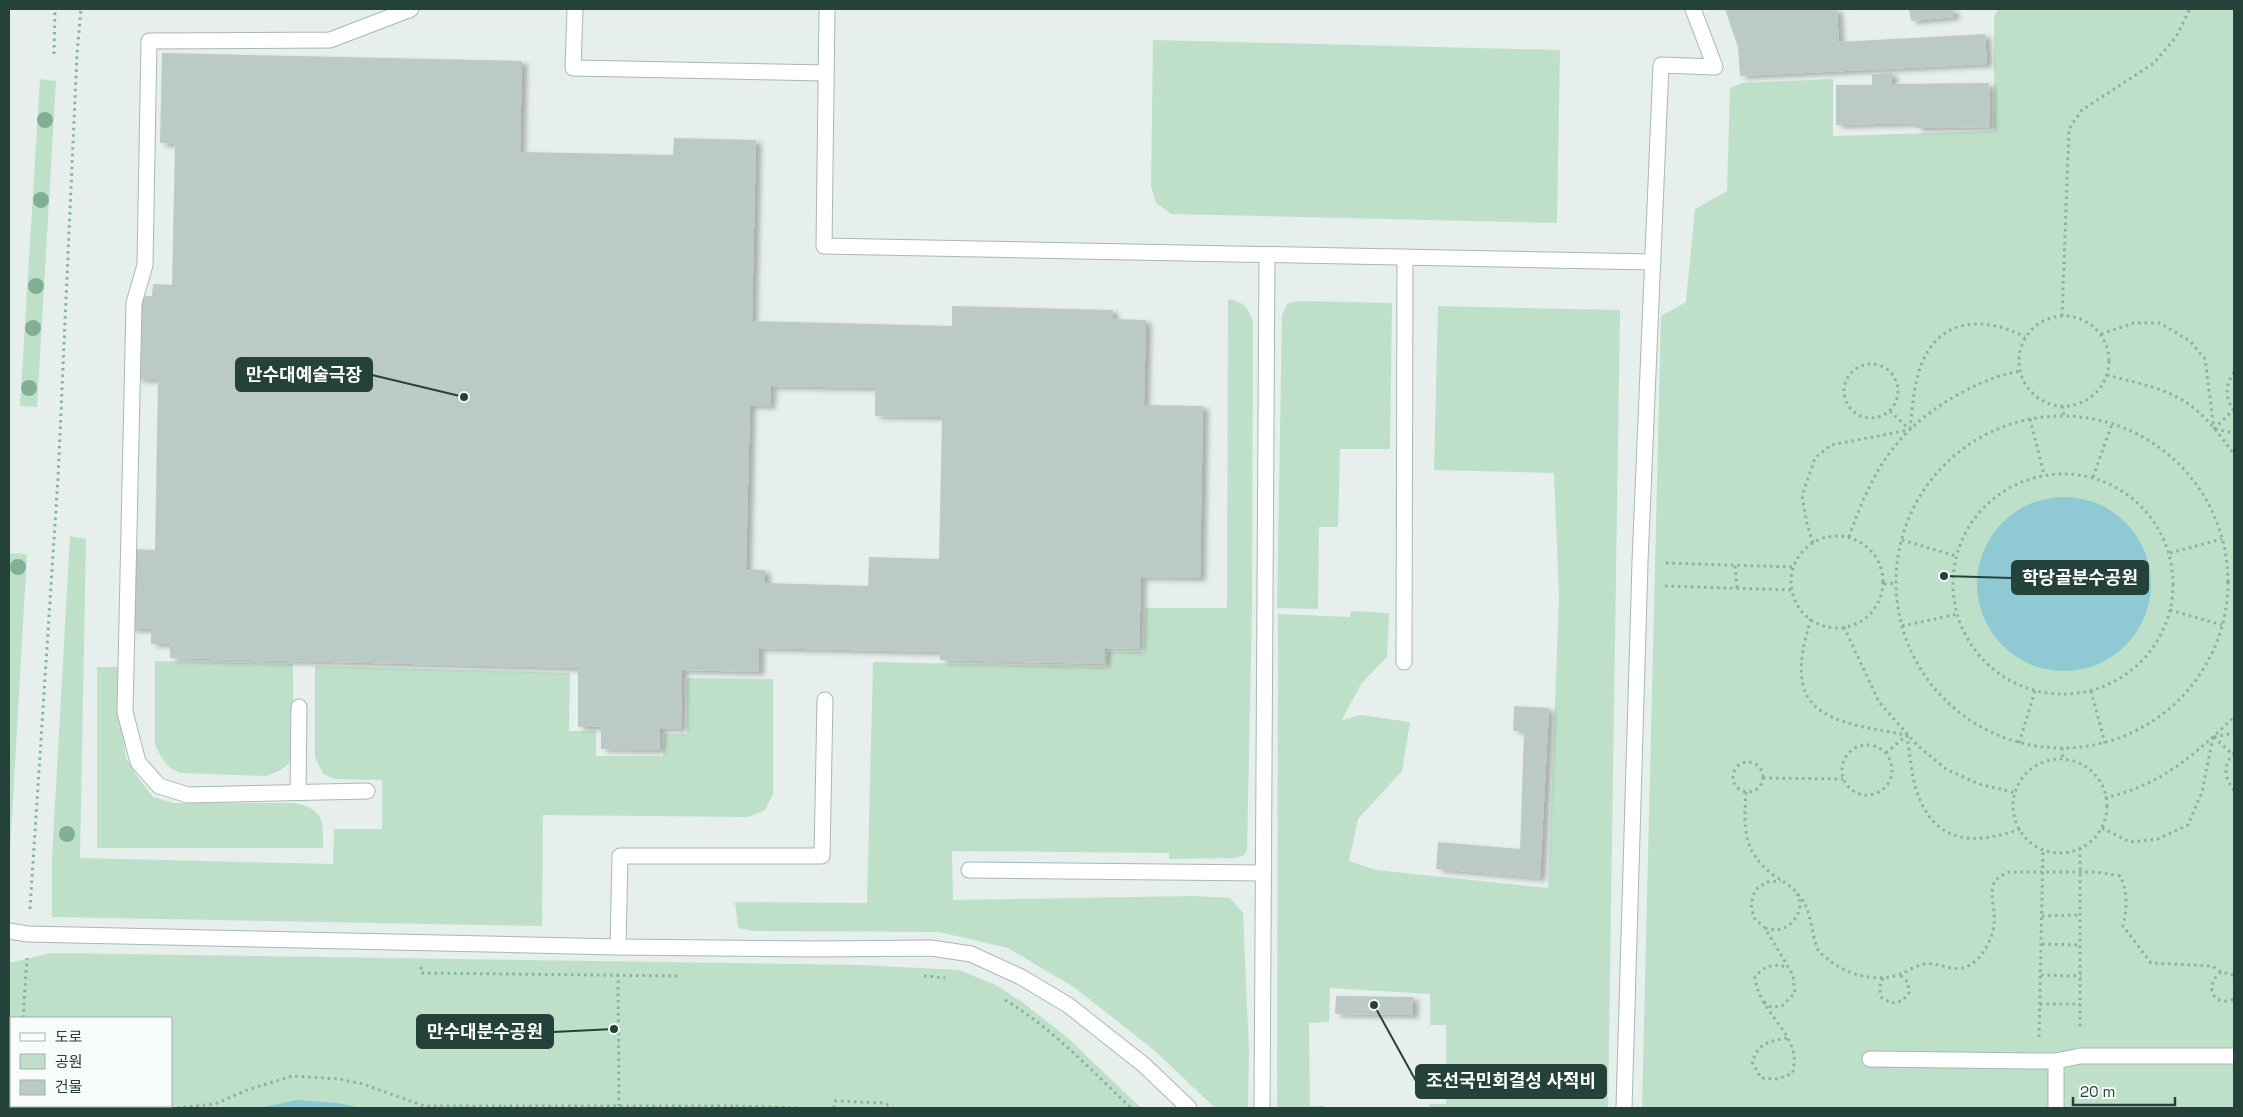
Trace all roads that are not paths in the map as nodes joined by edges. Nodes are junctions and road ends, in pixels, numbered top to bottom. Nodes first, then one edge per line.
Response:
1 (411, 9) edge
2 (576, 9) edge
3 (827, 9) edge
4 (1693, 9) edge
5 (826, 73) junction
6 (1267, 254) junction
7 (1405, 257) junction
8 (1652, 262) junction
9 (1404, 662) dead end
10 (825, 700) dead end
11 (299, 707) dead end
12 (367, 791) dead end
13 (298, 792) junction
14 (969, 870) dead end
15 (1263, 873) junction
16 (9, 931) edge
17 (618, 946) junction
18 (2234, 1056) edge
19 (1870, 1059) dead end
20 (2056, 1060) junction
21 (1189, 1108) edge
22 (1262, 1108) edge
23 (1624, 1108) edge
24 (2056, 1108) edge

1 - 13 street
2 - 5 street
3 - 5 street
4 - 8 street
5 - 6 street
6 - 7 street
6 - 15 street
7 - 8 street
7 - 9 street
8 - 23 street
10 - 17 street
11 - 13 street
12 - 13 street
14 - 15 street
15 - 22 street
16 - 17 street
17 - 21 street
18 - 20 street
19 - 20 street
20 - 24 street

